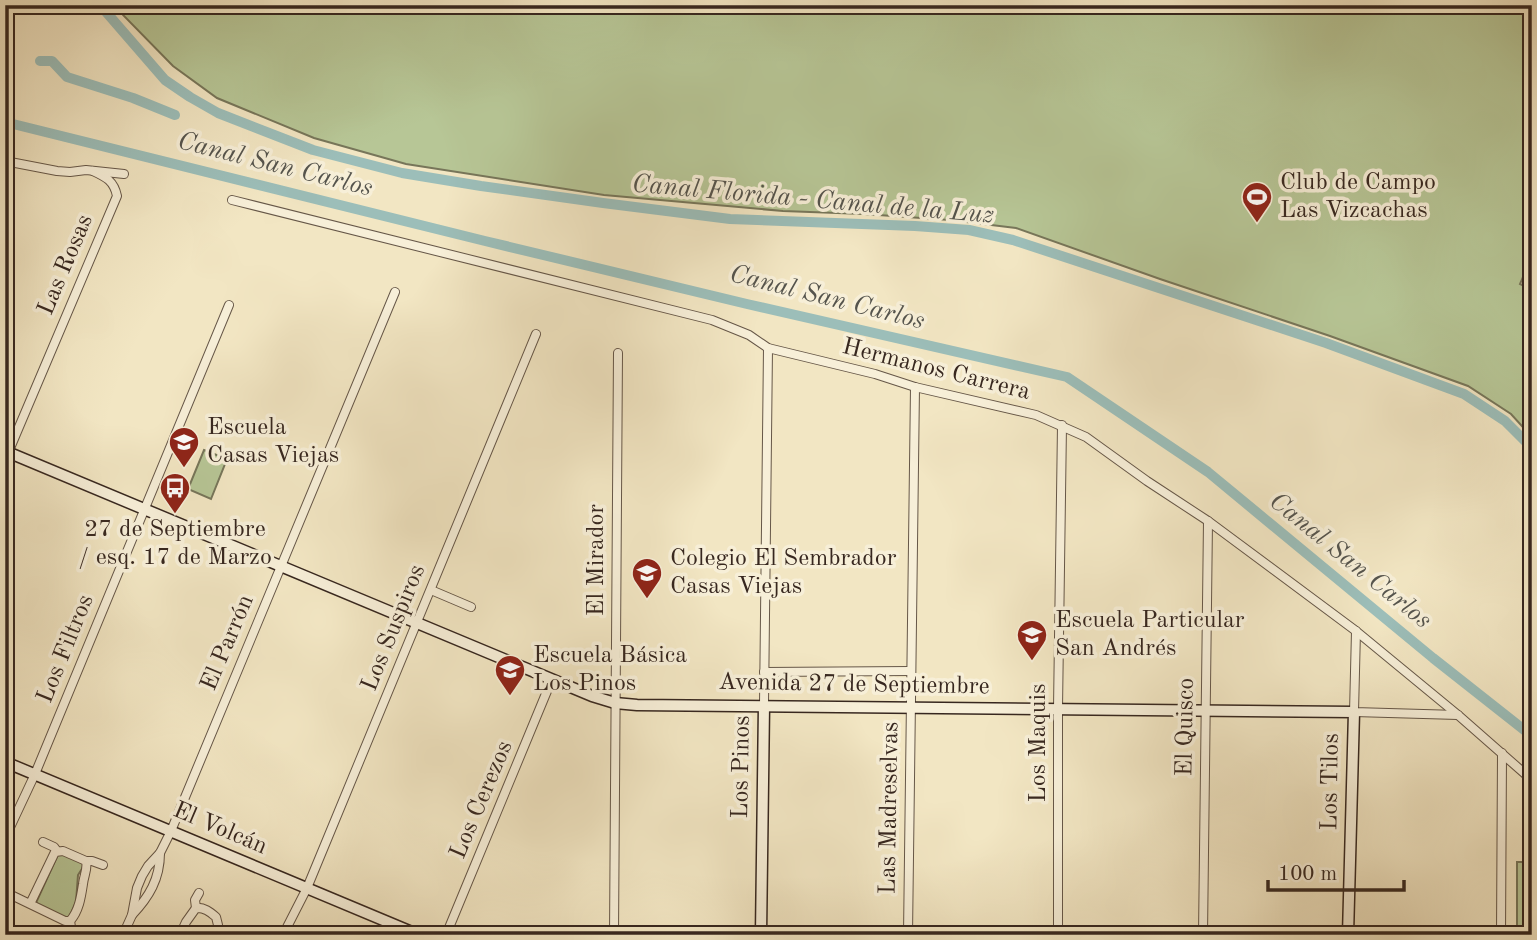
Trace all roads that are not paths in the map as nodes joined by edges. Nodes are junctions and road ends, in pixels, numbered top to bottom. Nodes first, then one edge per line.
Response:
1 (5, 162) edge
2 (93, 171) junction
3 (124, 174) dead end
4 (232, 200) dead end
5 (395, 292) dead end
6 (229, 305) dead end
7 (536, 334) dead end
8 (768, 348) junction
9 (618, 353) dead end
10 (915, 387) junction
11 (1062, 425) junction
12 (6, 454) edge
13 (144, 509) junction
14 (1208, 521) junction
15 (281, 566) junction
16 (431, 590) junction
17 (471, 607) dead end
18 (417, 623) junction
19 (1356, 631) junction
20 (911, 671) junction
21 (764, 672) junction
22 (552, 679) junction
23 (615, 703) junction
24 (764, 705) junction
25 (911, 707) junction
26 (1058, 708) junction
27 (1206, 710) junction
28 (1354, 712) junction
29 (1458, 715) junction
30 (1502, 753) junction
31 (5, 762) edge
32 (35, 774) junction
33 (1532, 780) edge
34 (171, 831) junction
35 (5, 838) edge
36 (43, 842) dead end
37 (57, 851) junction
38 (160, 853) junction
39 (86, 861) junction
40 (103, 865) dead end
41 (307, 888) junction
42 (5, 892) edge
43 (199, 893) dead end
44 (30, 904) junction
45 (196, 908) junction
46 (132, 915) junction
47 (70, 921) junction
48 (124, 932) edge
49 (68, 935) edge
50 (135, 935) edge
51 (180, 935) edge
52 (215, 935) edge
53 (283, 935) edge
54 (419, 935) edge
55 (446, 935) edge
56 (614, 935) edge
57 (761, 935) edge
58 (908, 935) edge
59 (1058, 935) edge
60 (1203, 935) edge
61 (1348, 935) edge
62 (1501, 935) edge

1 - 2 street
2 - 3 street
2 - 12 street, Las Rosas
4 - 8 street, Hermanos Carrera
5 - 15 street, El Parrón
6 - 13 street, Los Filtros
7 - 16 street, Los Suspiros
8 - 10 street, Hermanos Carrera
8 - 21 street, Los Pinos
9 - 23 street, El Mirador
10 - 11 street, Hermanos Carrera
10 - 20 street, Las Madreselvas
11 - 14 street, Hermanos Carrera
11 - 26 street, Los Maquis
12 - 13 street, Avenida 27 de Septiembre
13 - 15 street, Avenida 27 de Septiembre
13 - 32 street, Los Filtros
14 - 19 street, Hermanos Carrera
14 - 27 street, El Quisco
15 - 18 street, Avenida 27 de Septiembre
15 - 34 street, El Parrón
16 - 17 street
16 - 18 street, Los Suspiros
18 - 22 street, Avenida 27 de Septiembre
18 - 41 street, Los Suspiros
19 - 28 street, Los Tilos
19 - 29 street, Hermanos Carrera
20 - 21 street
20 - 25 street, Las Madreselvas
21 - 24 street, Los Pinos
22 - 23 street, Avenida 27 de Septiembre
22 - 55 street, Los Cerezos
23 - 24 street, Avenida 27 de Septiembre
23 - 56 street, El Mirador
24 - 25 street, Avenida 27 de Septiembre
24 - 57 street, Los Pinos
25 - 26 street, Avenida 27 de Septiembre
25 - 58 street, Las Madreselvas
26 - 27 street, Avenida 27 de Septiembre
26 - 59 street, Los Maquis
27 - 28 street, Avenida 27 de Septiembre
27 - 60 street, El Quisco
28 - 29 street, Avenida 27 de Septiembre
28 - 61 street, Los Tilos
29 - 30 street, Hermanos Carrera
30 - 33 street, Hermanos Carrera
30 - 62 street
31 - 32 street, El Volcán
32 - 34 street, El Volcán
32 - 35 street, Los Filtros
34 - 38 street, El Parrón
34 - 41 street, El Volcán
36 - 37 street
37 - 39 street
37 - 44 street
38 - 46 street, El Parrón
38 - 46 street, El Parrón
39 - 40 street
39 - 47 street
41 - 53 street, Los Suspiros
41 - 54 street, El Volcán
42 - 44 street
43 - 45 street
44 - 47 street
45 - 51 street
45 - 52 street
46 - 48 street, El Parrón
47 - 49 street
48 - 50 street

